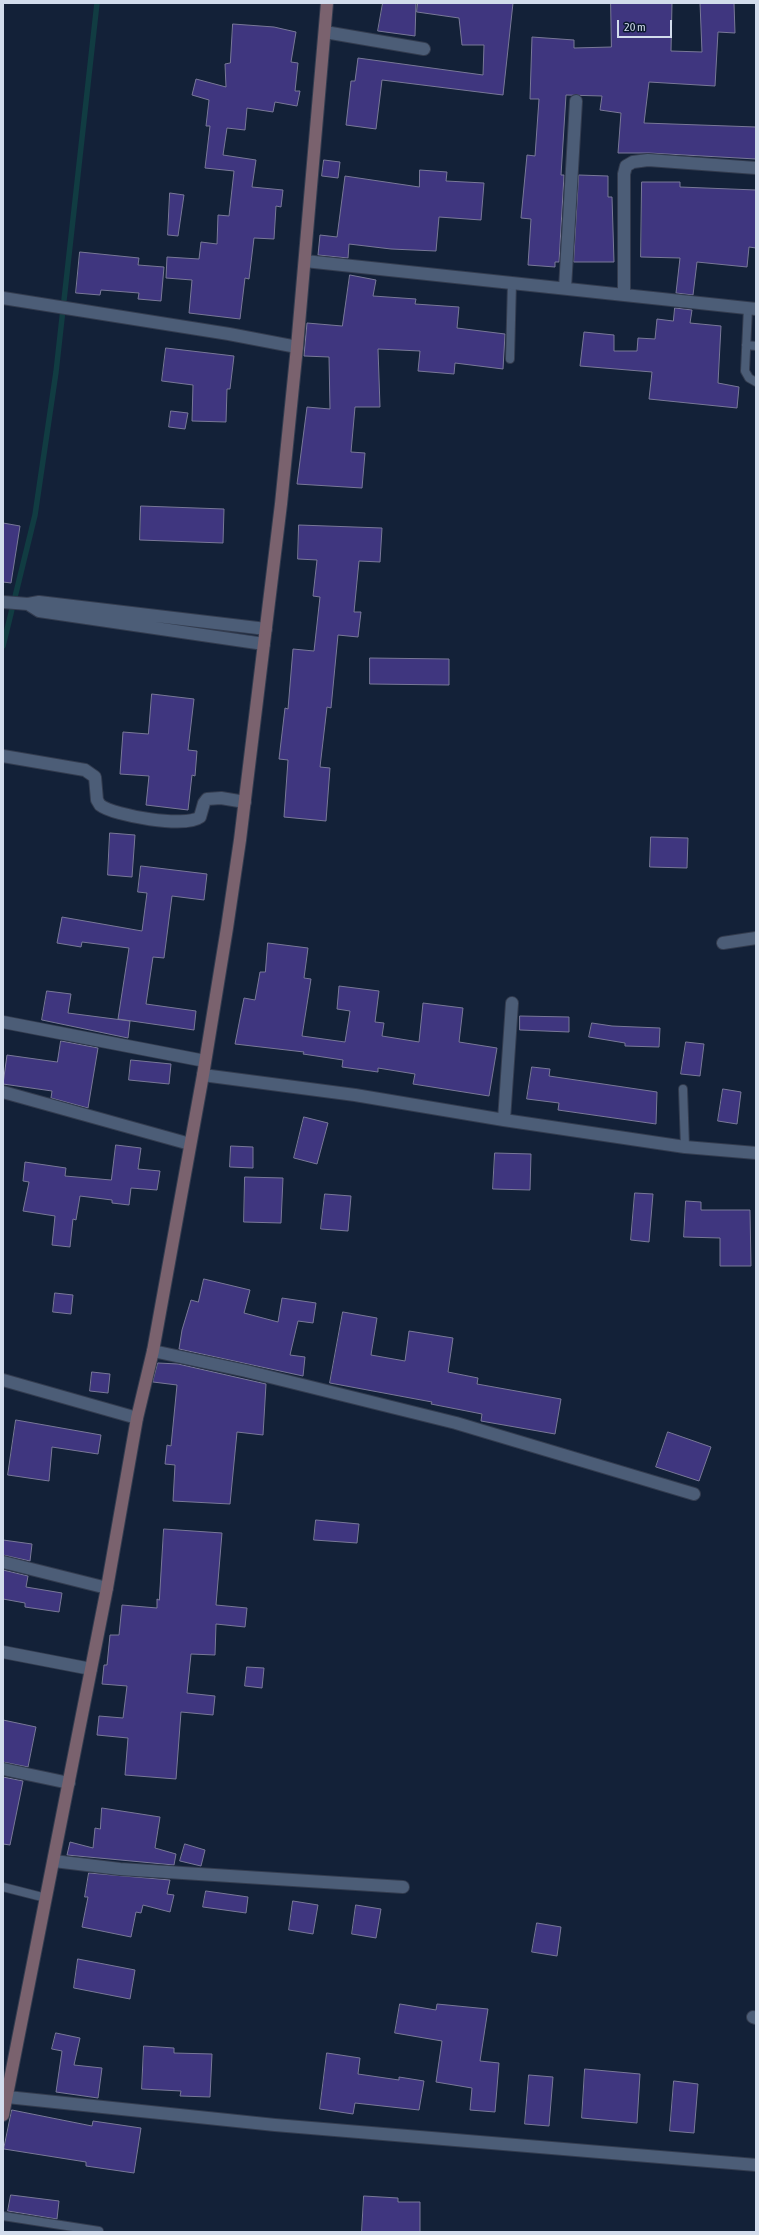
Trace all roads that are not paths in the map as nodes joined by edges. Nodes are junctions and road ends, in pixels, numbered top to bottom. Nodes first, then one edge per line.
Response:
1 (327, 3) edge
2 (325, 32) junction
3 (424, 49) dead end
4 (576, 101) dead end
5 (756, 168) edge
6 (305, 261) junction
7 (512, 282) junction
8 (564, 288) junction
9 (624, 294) junction
10 (3, 298) edge
11 (752, 309) edge
12 (746, 345) junction
13 (756, 346) edge
14 (297, 347) junction
15 (510, 359) dead end
16 (756, 382) edge
17 (13, 603) edge
18 (121, 617) junction
19 (266, 630) junction
20 (264, 644) junction
21 (3, 756) edge
22 (245, 802) junction
23 (756, 938) edge
24 (723, 944) dead end
25 (512, 1003) dead end
26 (3, 1022) edge
27 (205, 1061) junction
28 (203, 1075) junction
29 (682, 1089) dead end
30 (3, 1092) edge
31 (504, 1120) junction
32 (190, 1144) junction
33 (685, 1147) junction
34 (756, 1153) edge
35 (153, 1351) junction
36 (3, 1380) edge
37 (137, 1418) junction
38 (694, 1494) dead end
39 (3, 1562) edge
40 (107, 1588) junction
41 (3, 1652) edge
42 (91, 1669) junction
43 (3, 1769) edge
44 (69, 1783) junction
45 (54, 1861) junction
46 (3, 1887) edge
47 (404, 1887) dead end
48 (46, 1898) junction
49 (7, 2096) junction
50 (3, 2115) edge
51 (756, 2165) edge
52 (3, 2216) edge
53 (100, 2232) edge

1 - 2 street
2 - 3 street
2 - 6 street
4 - 8 street
5 - 9 street
6 - 7 street
6 - 14 street
7 - 8 street
7 - 15 lane
8 - 9 street
9 - 11 street
10 - 14 street
11 - 12 lane
12 - 13 lane
12 - 16 lane
14 - 19 street
17 - 18 street
18 - 19 street
18 - 20 street
19 - 20 street
20 - 22 street
21 - 22 street
22 - 27 street
23 - 24 street
25 - 31 street
26 - 27 street
27 - 28 street
28 - 31 street
28 - 32 street
29 - 33 lane
30 - 32 street
31 - 33 street
32 - 35 street
33 - 34 street
35 - 37 street
35 - 38 street
36 - 37 street
37 - 40 street
39 - 40 street
40 - 42 street
41 - 42 street
42 - 44 street
43 - 44 street
44 - 45 street
45 - 47 street
45 - 48 street
46 - 48 lane
48 - 49 street
49 - 50 street
49 - 51 street
52 - 53 lane

